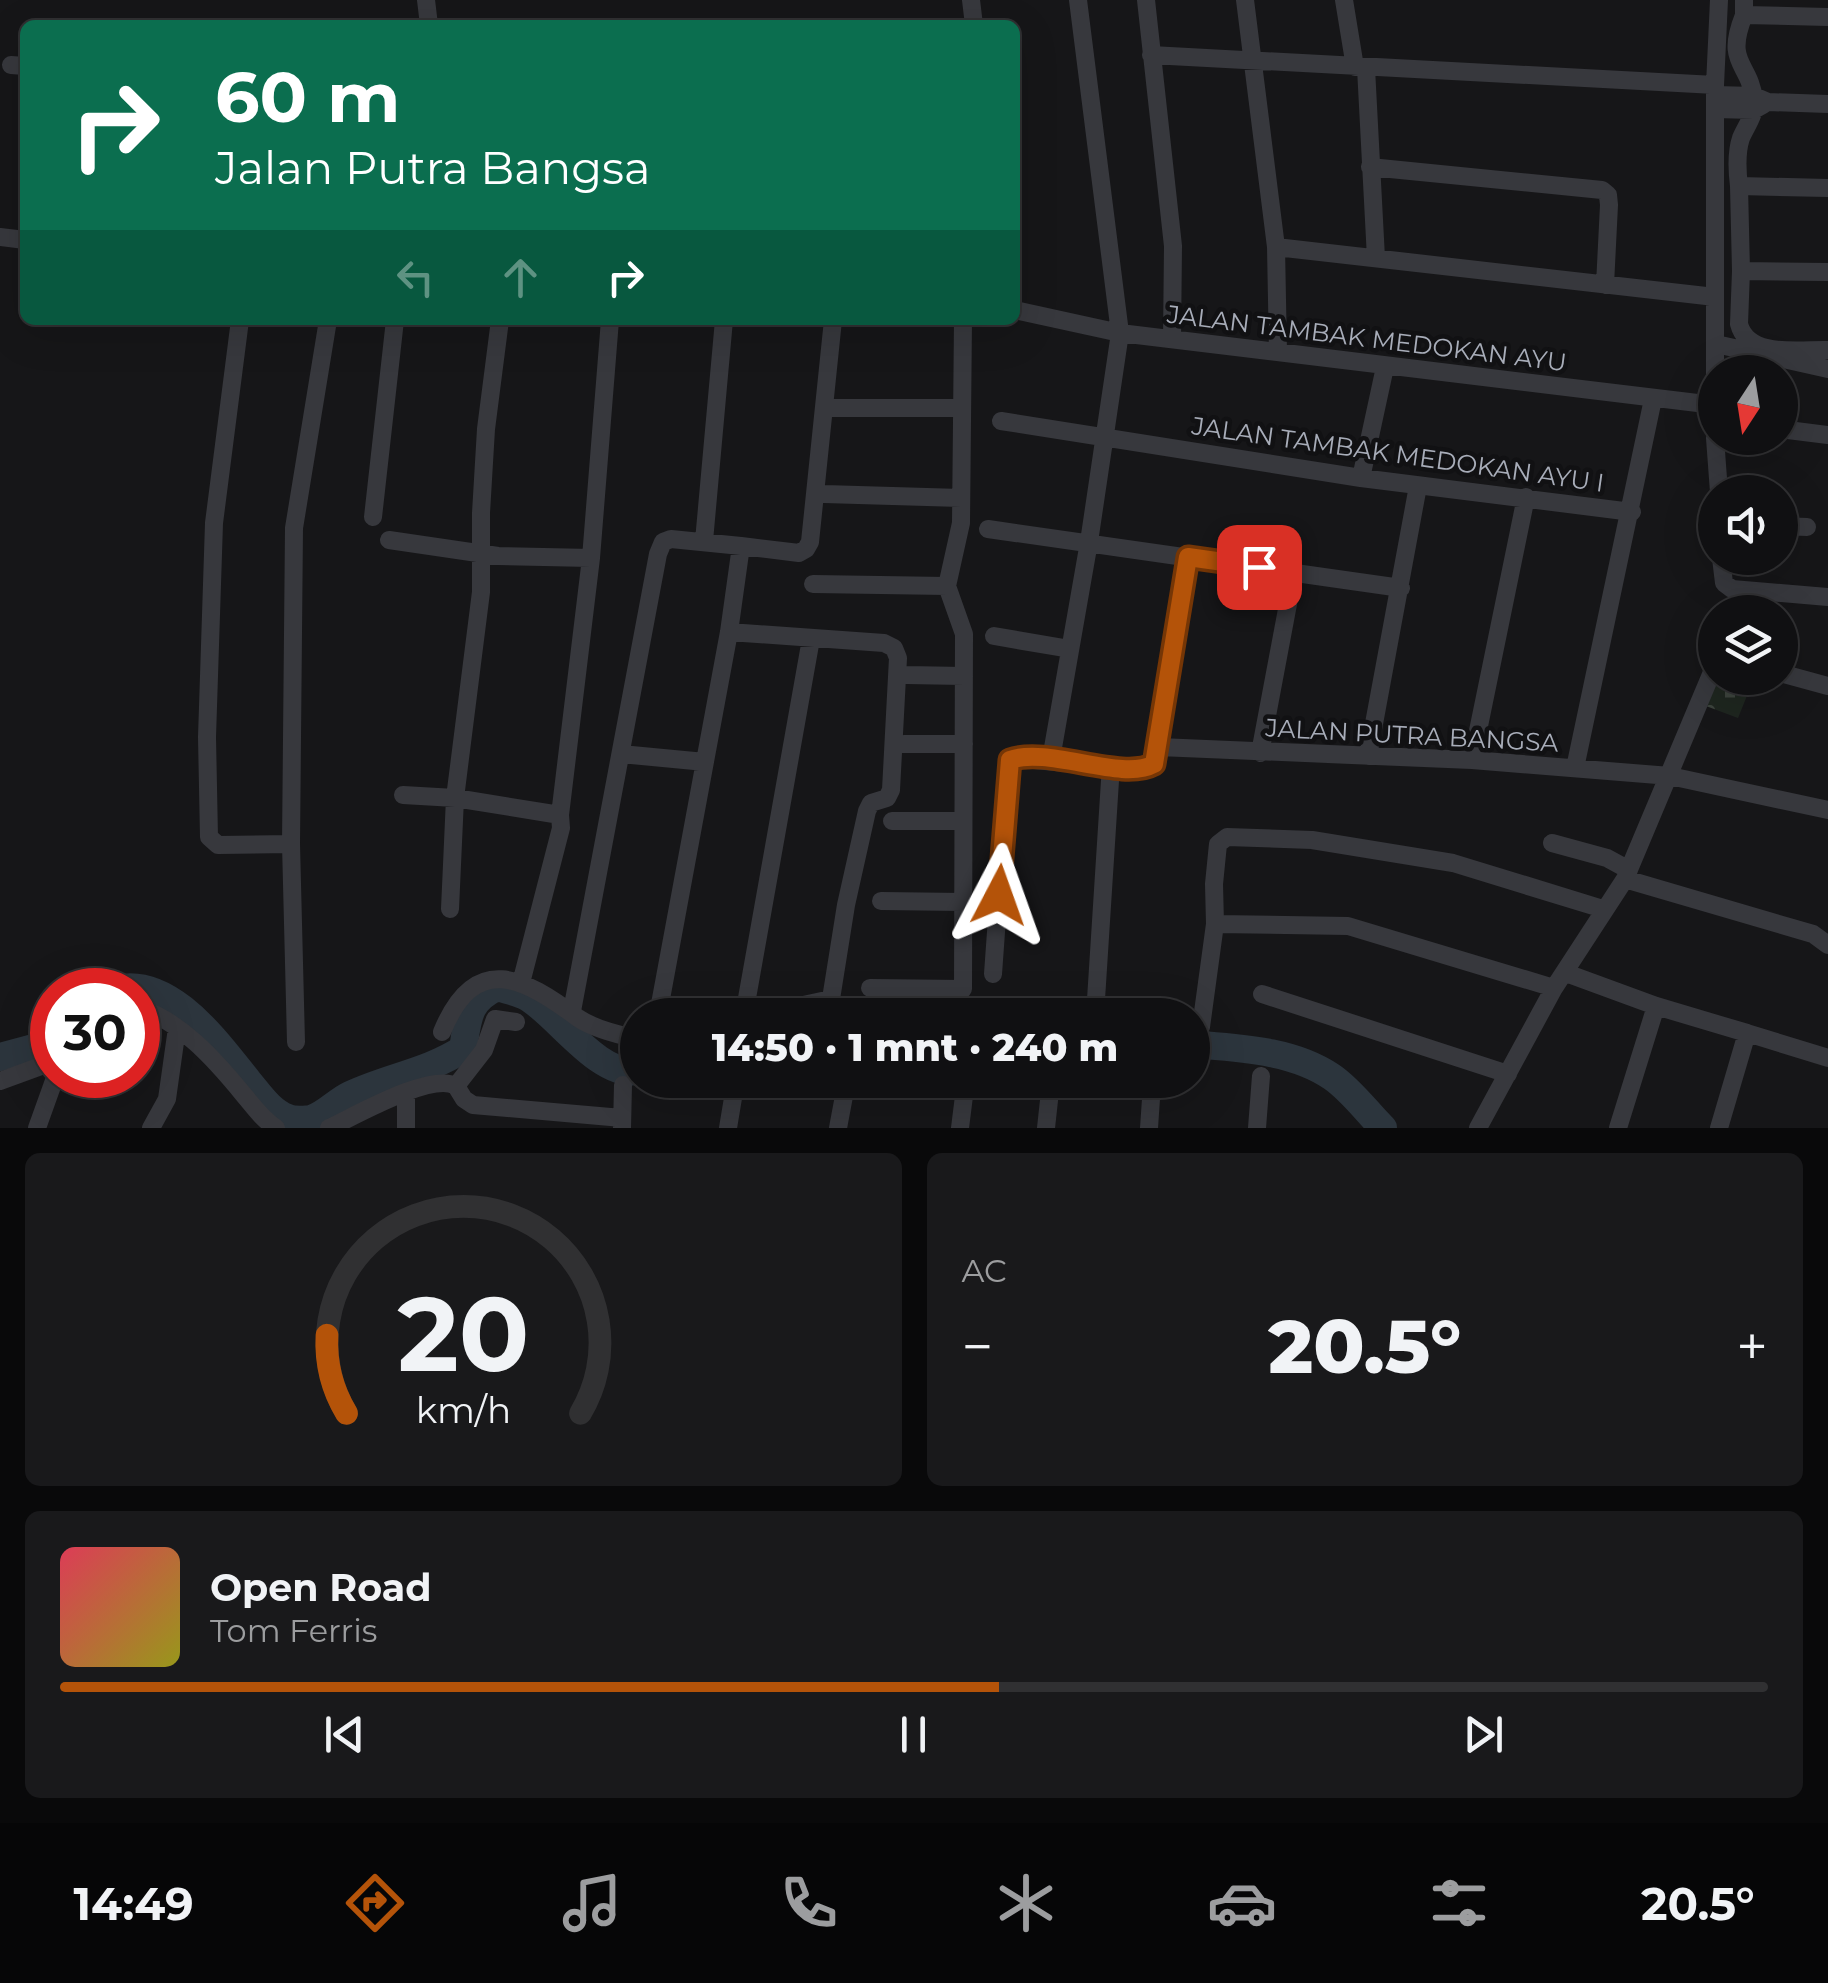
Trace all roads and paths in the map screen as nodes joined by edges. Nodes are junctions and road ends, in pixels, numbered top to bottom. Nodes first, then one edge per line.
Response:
1 (1078, 0) edge
2 (1146, 0) edge
3 (1245, 0) edge
4 (1344, 0) edge
5 (1720, 0) edge
6 (1744, 8) edge
7 (1828, 16) edge
8 (1151, 56) junction
9 (1252, 62) junction
10 (1360, 67) junction
11 (1715, 97) junction
12 (1828, 104) edge
13 (1756, 109) junction
14 (1370, 167) junction
15 (1739, 186) junction
16 (1828, 188) edge
17 (1276, 247) junction
18 (1376, 258) junction
19 (1740, 271) junction
20 (1828, 272) edge
21 (1606, 285) junction
22 (1715, 297) junction
23 (1020, 311) edge
24 (239, 325) edge
25 (327, 325) edge
26 (394, 325) edge
27 (499, 325) edge
28 (610, 325) edge
29 (724, 325) edge
30 (833, 325) edge
31 (964, 325) edge
32 (1120, 333) junction
33 (1172, 339) junction
34 (1716, 344) junction
35 (1828, 350) edge
36 (1278, 352) junction
37 (1716, 355) edge
38 (1384, 367) junction
39 (1828, 370) edge
40 (1654, 399) junction
41 (1698, 403) edge
42 (834, 408) dead end
43 (962, 408) junction
44 (1001, 421) dead end
45 (1798, 432) edge
46 (1828, 435) edge
47 (1103, 436) junction
48 (1360, 478) junction
49 (1418, 486) junction
50 (824, 494) dead end
51 (961, 498) junction
52 (1526, 498) junction
53 (1632, 512) junction
54 (372, 517) dead end
55 (1798, 527) edge
56 (1806, 527) dead end
57 (988, 529) dead end
58 (389, 540) dead end
59 (704, 541) junction
60 (1089, 542) junction
61 (741, 546) junction
62 (482, 553) junction
63 (1188, 557) junction
64 (591, 558) junction
65 (1294, 572) junction
66 (1723, 575) edge
67 (813, 584) dead end
68 (947, 586) junction
69 (1400, 588) junction
70 (1742, 590) junction
71 (1740, 595) edge
72 (1828, 598) edge
73 (730, 632) junction
74 (994, 636) dead end
75 (811, 639) junction
76 (1070, 649) junction
77 (906, 675) dead end
78 (964, 676) junction
79 (1798, 677) edge
80 (1828, 686) edge
81 (1703, 695) edge
82 (904, 744) dead end
83 (964, 744) junction
84 (1159, 747) junction
85 (1260, 753) junction
86 (621, 754) junction
87 (1368, 756) junction
88 (1051, 759) junction
89 (1472, 760) junction
90 (705, 762) junction
91 (1110, 766) junction
92 (1575, 768) junction
93 (1670, 776) junction
94 (403, 795) dead end
95 (455, 798) junction
96 (1828, 810) edge
97 (560, 815) junction
98 (963, 820) junction
99 (892, 821) dead end
100 (1552, 843) dead end
101 (292, 844) junction
102 (1627, 874) junction
103 (881, 901) dead end
104 (963, 902) junction
105 (1603, 909) junction
106 (450, 910) dead end
107 (1215, 924) junction
108 (1828, 945) edge
109 (993, 974) dead end
110 (1560, 980) junction
111 (521, 982) junction
112 (870, 988) dead end
113 (1262, 994) dead end
114 (661, 998) edge
115 (747, 998) edge
116 (831, 998) edge
117 (1096, 998) edge
118 (1205, 998) edge
119 (1656, 1006) junction
120 (572, 1012) junction
121 (160, 1019) edge
122 (516, 1022) dead end
123 (177, 1028) junction
124 (442, 1032) dead end
125 (620, 1033) edge
126 (1747, 1033) junction
127 (296, 1042) dead end
128 (1828, 1058) edge
129 (30, 1070) edge
130 (1508, 1074) junction
131 (1261, 1076) dead end
132 (0, 1080) edge
133 (456, 1086) junction
134 (406, 1092) junction
135 (48, 1098) edge
136 (623, 1098) edge
137 (733, 1098) edge
138 (844, 1098) edge
139 (964, 1098) edge
140 (1049, 1098) edge
141 (1151, 1098) edge
142 (622, 1123) edge
143 (37, 1128) edge
144 (151, 1128) edge
145 (276, 1128) edge
146 (329, 1128) edge
147 (406, 1128) edge
148 (728, 1128) edge
149 (838, 1128) edge
150 (960, 1128) edge
151 (1046, 1128) edge
152 (1149, 1128) edge
153 (1257, 1128) edge
154 (1478, 1128) edge
155 (1618, 1128) edge
156 (1720, 1128) edge

1 - 32 street
2 - 8 street
3 - 9 street
4 - 10 street
5 - 11 street
6 - 7 street
6 - 13 street
8 - 9 street
8 - 33 street
9 - 10 street
9 - 17 street
10 - 11 street
10 - 14 street
11 - 13 street
11 - 22 street
12 - 13 street
13 - 15 street
14 - 18 street
14 - 21 street
15 - 16 street
15 - 19 street
17 - 18 street
17 - 36 street
18 - 21 street
19 - 20 street
19 - 35 street
21 - 22 street
22 - 34 street
23 - 32 street, JALAN TAMBAK MEDOKAN AYU
24 - 101 street
25 - 101 street
26 - 54 street
27 - 62 street
28 - 64 street
29 - 59 street
30 - 61 street
31 - 43 street
32 - 33 street, JALAN TAMBAK MEDOKAN AYU
32 - 47 street
33 - 36 street, JALAN TAMBAK MEDOKAN AYU
34 - 37 street
34 - 39 street
36 - 38 street, JALAN TAMBAK MEDOKAN AYU
38 - 40 street, JALAN TAMBAK MEDOKAN AYU
38 - 48 street
40 - 41 street, JALAN TAMBAK MEDOKAN AYU
40 - 53 street, JALAN TAMBAK MEDOKAN AYU I
42 - 43 street
43 - 51 street
44 - 47 street, JALAN TAMBAK MEDOKAN AYU I
45 - 46 street
47 - 48 street, JALAN TAMBAK MEDOKAN AYU I
47 - 60 street
48 - 49 street, JALAN TAMBAK MEDOKAN AYU I
49 - 52 street, JALAN TAMBAK MEDOKAN AYU I
49 - 69 street
50 - 51 street
51 - 68 street
52 - 53 street, JALAN TAMBAK MEDOKAN AYU I
52 - 89 street
53 - 92 street
55 - 56 street
57 - 60 street
58 - 62 street
59 - 61 street
59 - 86 street
60 - 63 street
60 - 76 street
61 - 73 street
62 - 64 street
62 - 95 street
63 - 65 street
63 - 84 street
64 - 97 street
65 - 69 street
65 - 85 street
66 - 70 street
67 - 68 street
68 - 78 street
69 - 87 street
70 - 71 street
70 - 72 street
73 - 75 street
73 - 90 street
74 - 76 street
75 - 115 street
75 - 116 street
76 - 88 street
77 - 78 street
78 - 83 street
79 - 80 street
81 - 93 street
82 - 83 street
83 - 98 street
84 - 85 street, JALAN PUTRA BANGSA
84 - 91 street
85 - 87 street, JALAN PUTRA BANGSA
86 - 90 street
86 - 120 street
87 - 89 street, JALAN PUTRA BANGSA
88 - 91 street
88 - 109 street
89 - 92 street, JALAN PUTRA BANGSA
90 - 114 street
91 - 117 street
92 - 93 street, JALAN PUTRA BANGSA
93 - 96 street, JALAN PUTRA BANGSA
93 - 102 street
94 - 95 street
95 - 97 street
95 - 106 street
97 - 111 street
98 - 99 street
98 - 104 street
100 - 102 street
101 - 127 street
102 - 105 street
102 - 108 street
103 - 104 street
104 - 112 street
105 - 107 street
105 - 110 street
107 - 110 street
107 - 118 street
110 - 119 street
110 - 130 street
111 - 120 street
111 - 124 street
113 - 130 street
119 - 126 street
119 - 155 street
120 - 125 street
121 - 123 street
122 - 133 street
123 - 144 street
123 - 145 street
126 - 128 street
126 - 156 street
129 - 132 street
130 - 154 street
131 - 153 street
133 - 134 street
133 - 142 street
134 - 146 street
134 - 147 street
135 - 143 street
136 - 142 street
137 - 148 street
138 - 149 street
139 - 150 street
140 - 151 street
141 - 152 street

